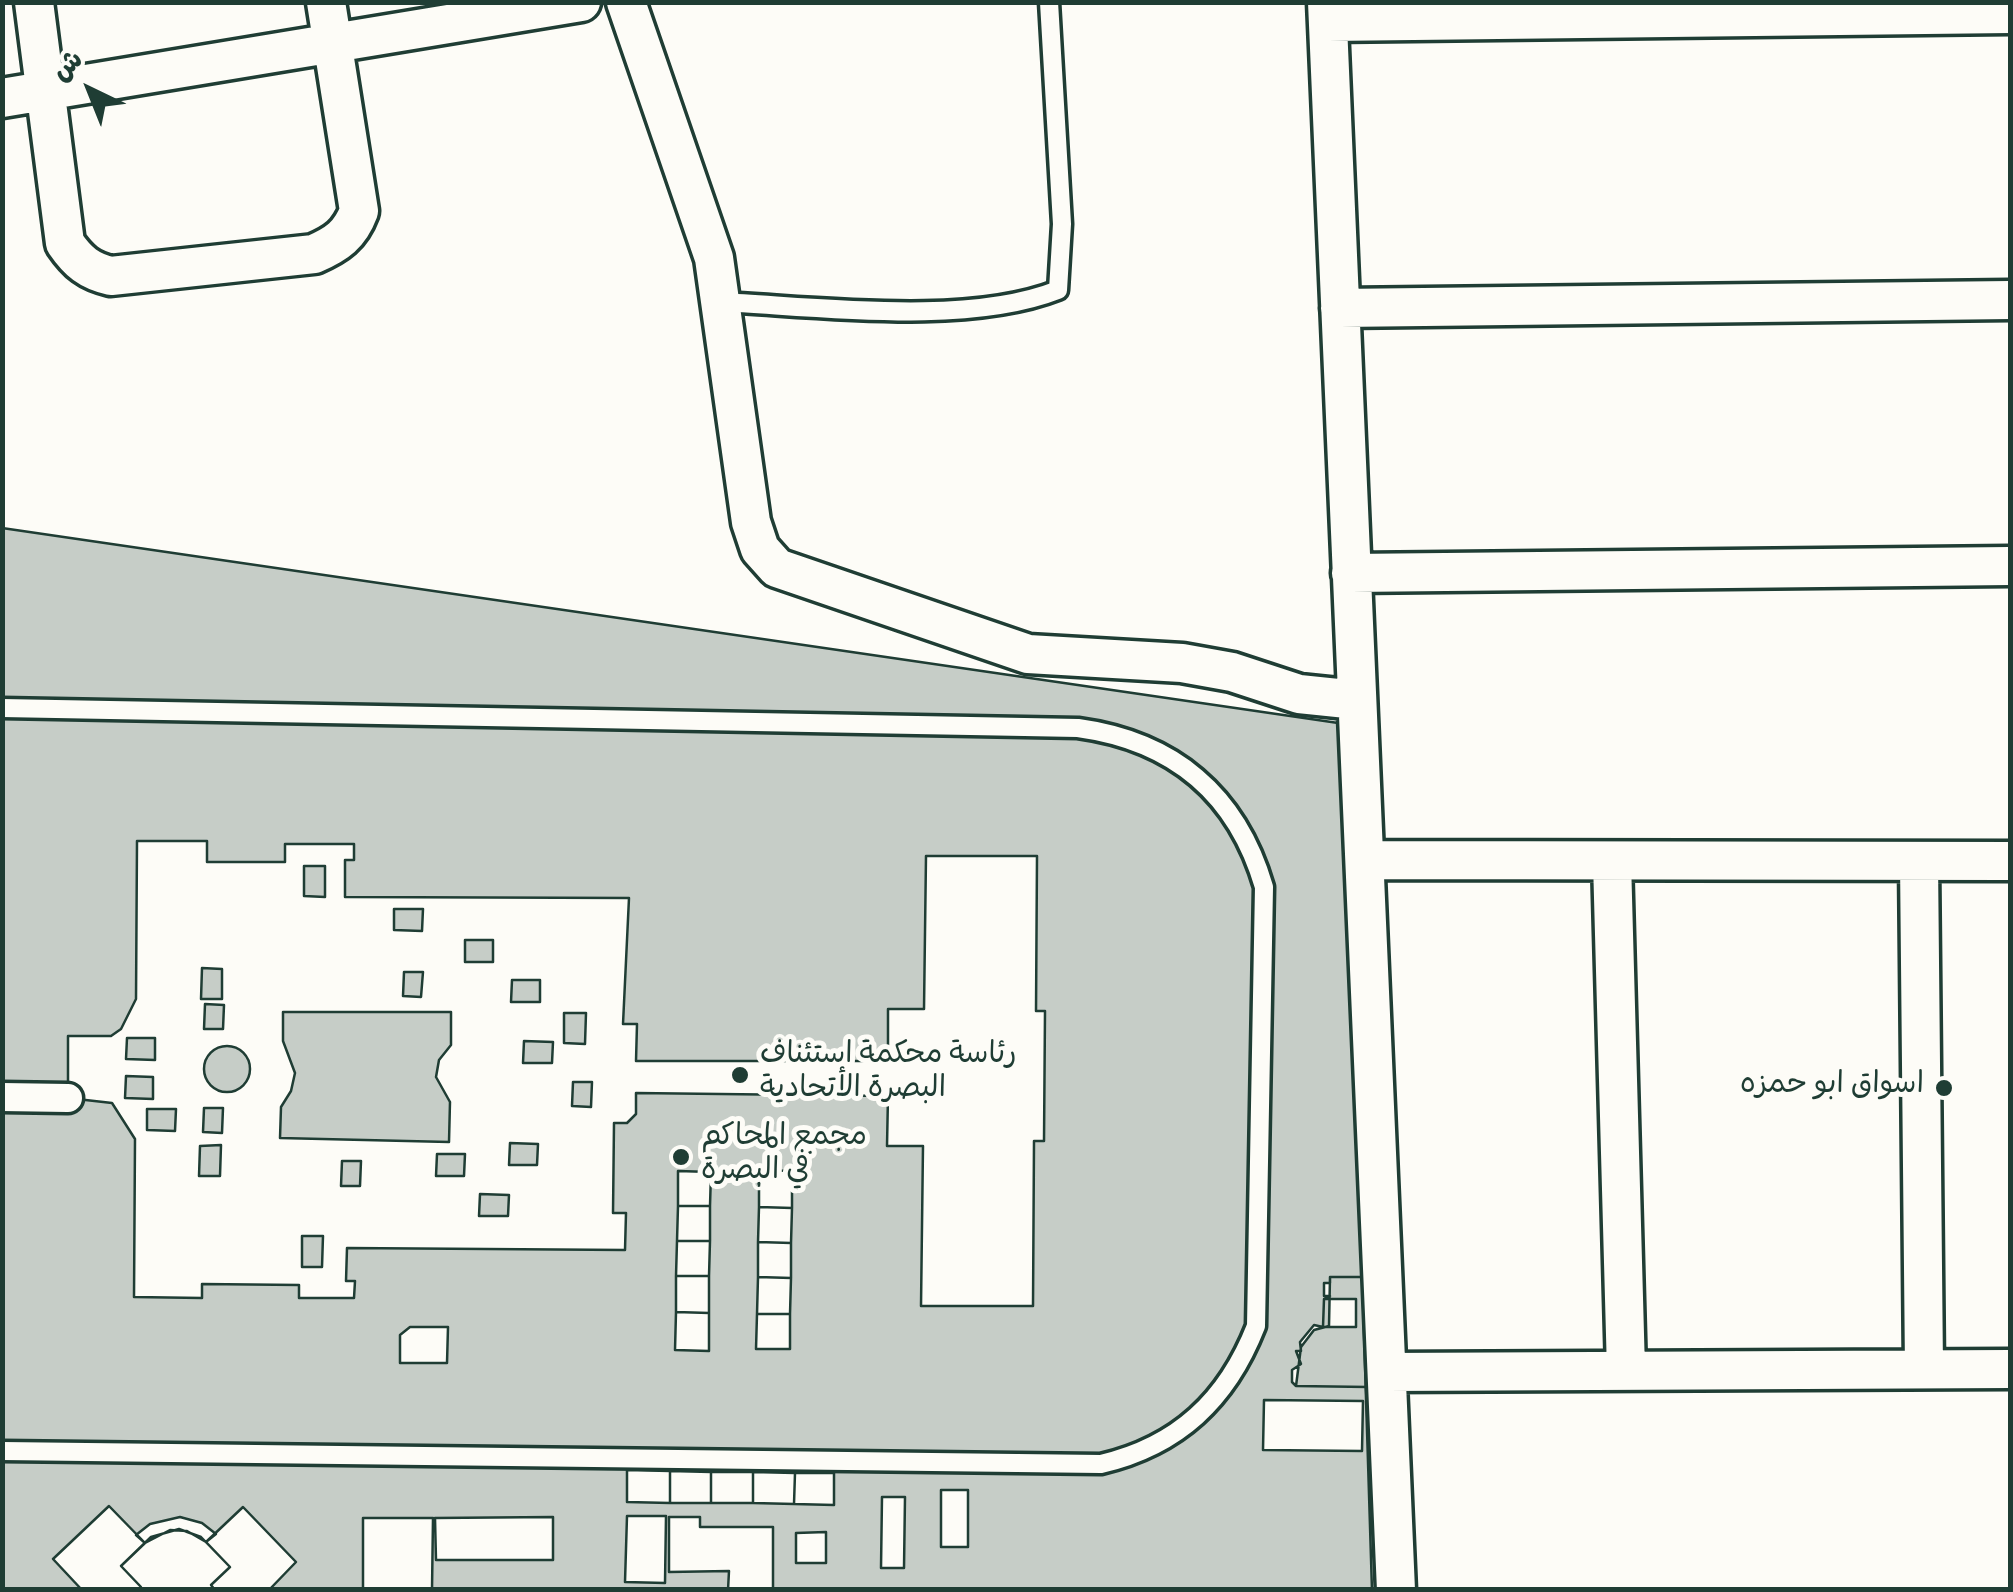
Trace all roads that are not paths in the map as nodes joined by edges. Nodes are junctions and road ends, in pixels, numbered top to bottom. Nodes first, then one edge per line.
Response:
1 (34, 2) edge
2 (326, 2) edge
3 (580, 2) edge
4 (626, 2) edge
5 (1049, 2) edge
6 (1328, 12) edge
7 (2010, 14) edge
8 (332, 44) junction
9 (49, 90) junction
10 (2, 98) edge
11 (2010, 300) edge
12 (721, 302) junction
13 (1340, 308) junction
14 (2010, 566) edge
15 (1352, 573) junction
16 (1357, 700) junction
17 (2, 708) edge
18 (1364, 860) junction
19 (1612, 861) junction
20 (1919, 861) junction
21 (2010, 861) edge
22 (2, 1097) edge
23 (68, 1098) dead end
24 (1924, 1369) junction
25 (2010, 1369) edge
26 (1626, 1371) junction
27 (1386, 1372) junction
28 (2, 1451) edge
29 (1396, 1590) edge

1 - 9 street
2 - 8 street
3 - 8 street
4 - 12 street
5 - 12 lane
6 - 7 street
6 - 13 street
8 - 9 street
8 - 9 street
9 - 10 street
11 - 13 street
12 - 16 street
13 - 15 street
14 - 15 street
15 - 16 street
16 - 18 street
17 - 28 lane
18 - 19 street
18 - 27 street
19 - 20 street
19 - 26 street
20 - 21 street
20 - 24 street
22 - 23 street
24 - 25 street
24 - 26 street
26 - 27 street
27 - 29 street

